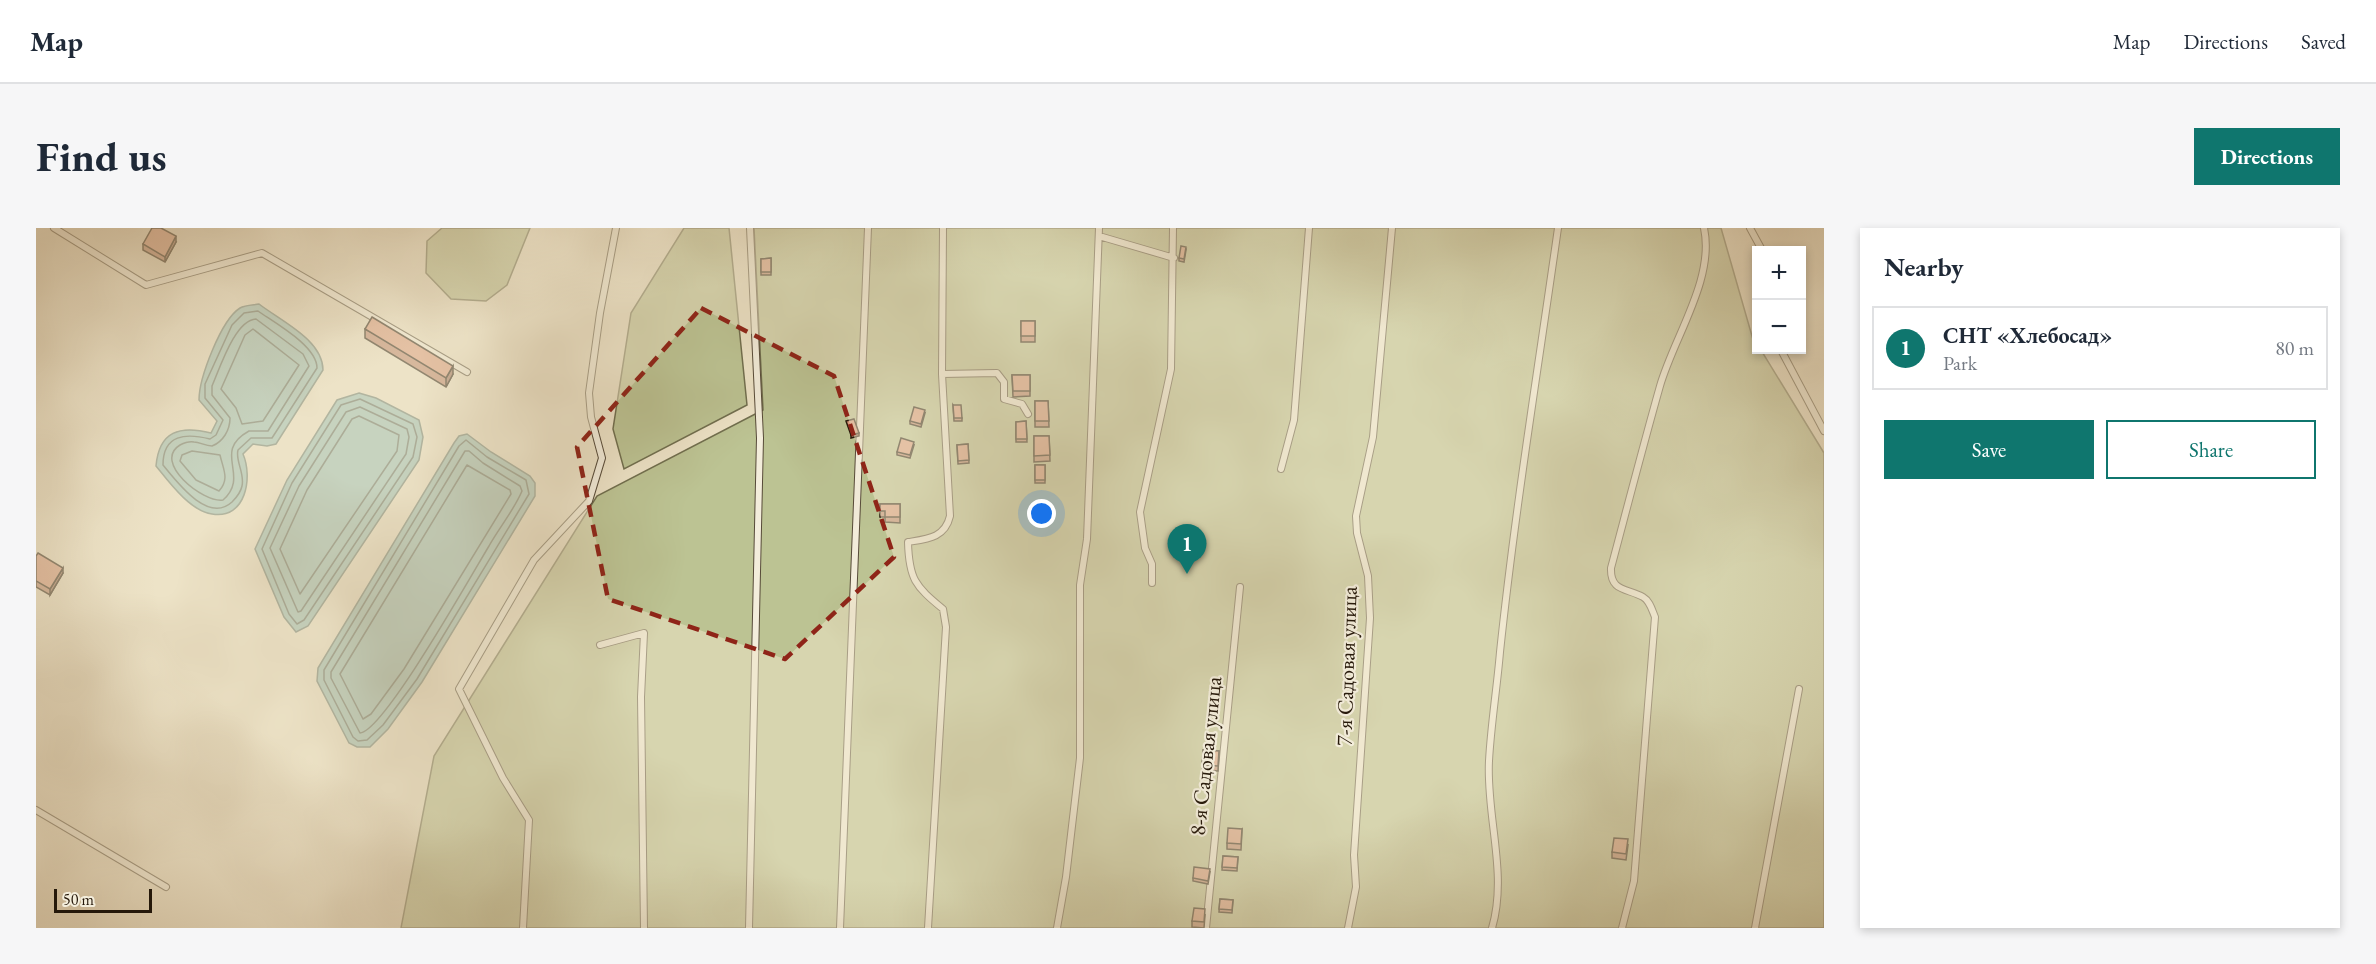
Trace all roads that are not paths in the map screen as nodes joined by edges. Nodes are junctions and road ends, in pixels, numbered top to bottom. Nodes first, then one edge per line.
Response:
1 (54, 228) edge
2 (616, 228) edge
3 (750, 228) edge
4 (868, 228) edge
5 (943, 228) edge
6 (1099, 228) edge
7 (1173, 228) edge
8 (1309, 228) edge
9 (1392, 228) edge
10 (1558, 228) edge
11 (1704, 228) edge
12 (1750, 228) edge
13 (1099, 236) junction
14 (1760, 246) edge
15 (1174, 258) junction
16 (1783, 354) edge
17 (467, 372) dead end
18 (942, 374) junction
19 (1028, 414) dead end
20 (1824, 431) edge
21 (1281, 469) dead end
22 (1152, 583) dead end
23 (1240, 587) dead end
24 (600, 645) dead end
25 (1799, 689) dead end
26 (36, 810) edge
27 (166, 886) dead end
28 (523, 928) edge
29 (644, 928) edge
30 (749, 928) edge
31 (840, 928) edge
32 (928, 928) edge
33 (1057, 928) edge
34 (1206, 928) edge
35 (1348, 928) edge
36 (1492, 928) edge
37 (1622, 928) edge
38 (1755, 928) edge

1 - 17 lane
2 - 28 lane
3 - 30 lane
4 - 31 lane
5 - 18 lane
6 - 13 lane
7 - 15 lane
8 - 21 lane
9 - 35 lane, 7-я Садовая улица
10 - 36 lane
11 - 37 lane
12 - 14 lane
13 - 15 lane
13 - 33 lane
15 - 22 lane
16 - 20 lane
18 - 19 lane
18 - 32 lane
23 - 34 lane, 8-я Садовая улица
24 - 29 lane
25 - 38 lane
26 - 27 lane

